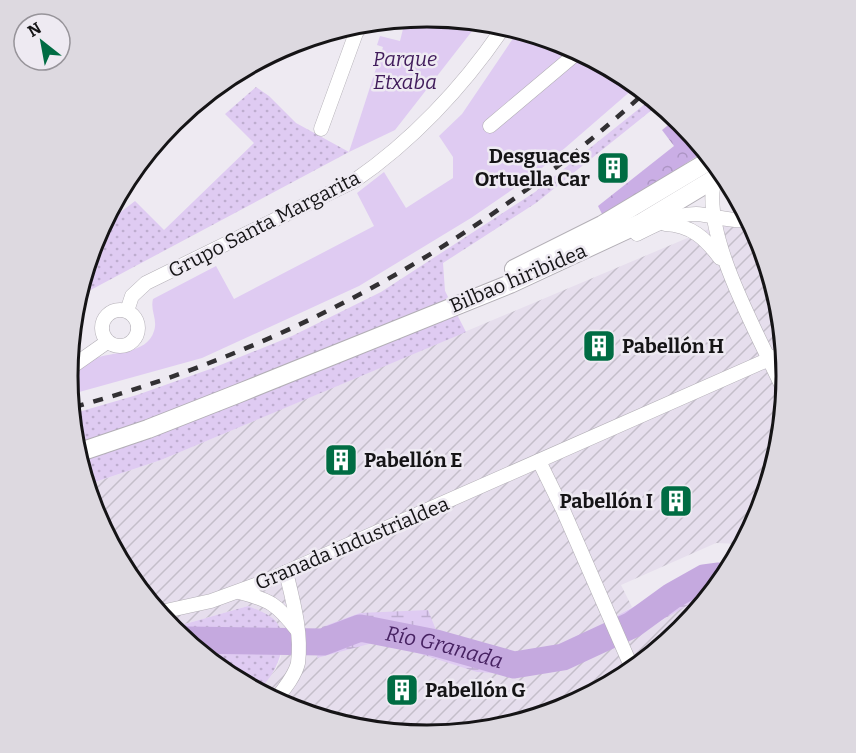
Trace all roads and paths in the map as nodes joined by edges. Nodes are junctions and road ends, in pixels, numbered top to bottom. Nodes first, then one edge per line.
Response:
1 (355, 35) edge
2 (498, 35) edge
3 (571, 58) edge
4 (490, 126) dead end
5 (321, 129) dead end
6 (705, 164) edge
7 (714, 175) edge
8 (714, 175) edge
9 (715, 177) edge
10 (714, 216) junction
11 (740, 219) edge
12 (602, 225) junction
13 (657, 225) junction
14 (728, 270) junction
15 (510, 284) junction
16 (127, 311) junction
17 (107, 342) junction
18 (777, 356) edge
19 (770, 359) junction
20 (79, 362) edge
21 (309, 364) junction
22 (777, 375) edge
23 (86, 450) edge
24 (539, 461) junction
25 (286, 572) junction
26 (239, 591) junction
27 (168, 610) edge
28 (298, 631) junction
29 (629, 662) edge
30 (280, 693) edge

1 - 5 street
2 - 16 street, Grupo Santa Margarita
3 - 4 street
6 - 12 street, Bilbao hiribidea
7 - 12 street
8 - 15 street, Bilbao hiribidea
9 - 10 street
10 - 11 street
10 - 13 street
10 - 14 street
12 - 21 street, Bilbao hiribidea
13 - 14 street
13 - 15 street
14 - 19 street
15 - 21 street, Bilbao hiribidea
16 - 17 street
16 - 17 street
17 - 20 street
18 - 19 street, Granada industrialdea
19 - 22 street
19 - 24 street, Granada industrialdea
21 - 23 street, Bilbao hiribidea
24 - 25 street, Granada industrialdea
24 - 29 street
25 - 26 street, Granada industrialdea
25 - 28 street
26 - 27 street, Granada industrialdea
26 - 28 street
28 - 30 street

